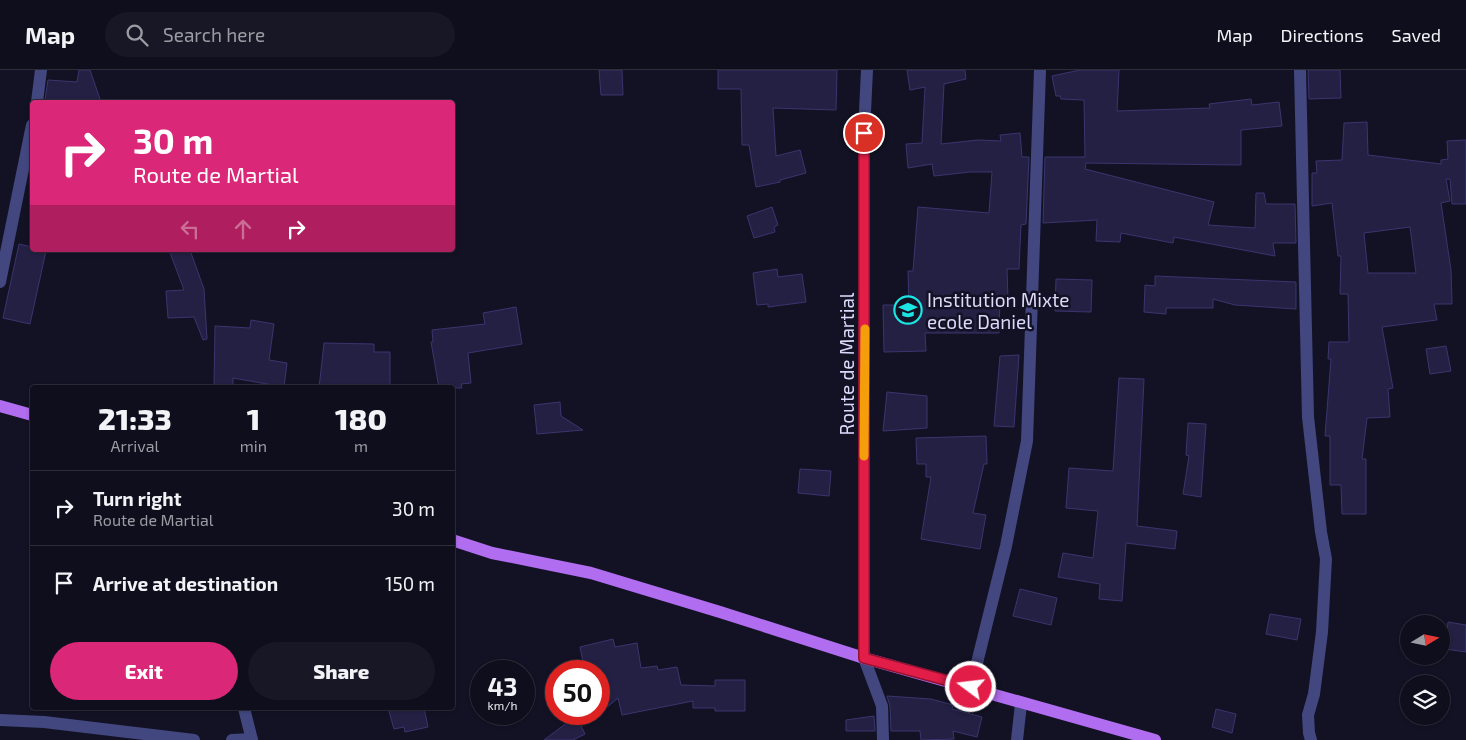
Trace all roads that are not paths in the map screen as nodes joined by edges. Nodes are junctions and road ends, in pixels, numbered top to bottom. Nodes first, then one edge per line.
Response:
1 (42, 70) edge
2 (867, 70) edge
3 (1040, 70) edge
4 (1300, 70) edge
5 (37, 100) edge
6 (30, 135) edge
7 (0, 282) edge
8 (0, 406) edge
9 (30, 414) edge
10 (455, 541) edge
11 (864, 658) junction
12 (971, 687) junction
13 (1021, 704) junction
14 (245, 710) edge
15 (0, 720) edge
16 (252, 739) edge
17 (194, 740) edge
18 (232, 740) edge
19 (883, 740) edge
20 (1017, 740) edge
21 (1155, 740) edge
22 (1311, 740) edge

1 - 5 street
2 - 11 street, Route de Martial
3 - 12 street
4 - 22 street
6 - 7 street
8 - 9 main road
10 - 11 main road
11 - 12 main road
11 - 19 street
12 - 13 main road
13 - 20 street
13 - 21 main road
14 - 16 street
15 - 17 street
16 - 18 street

